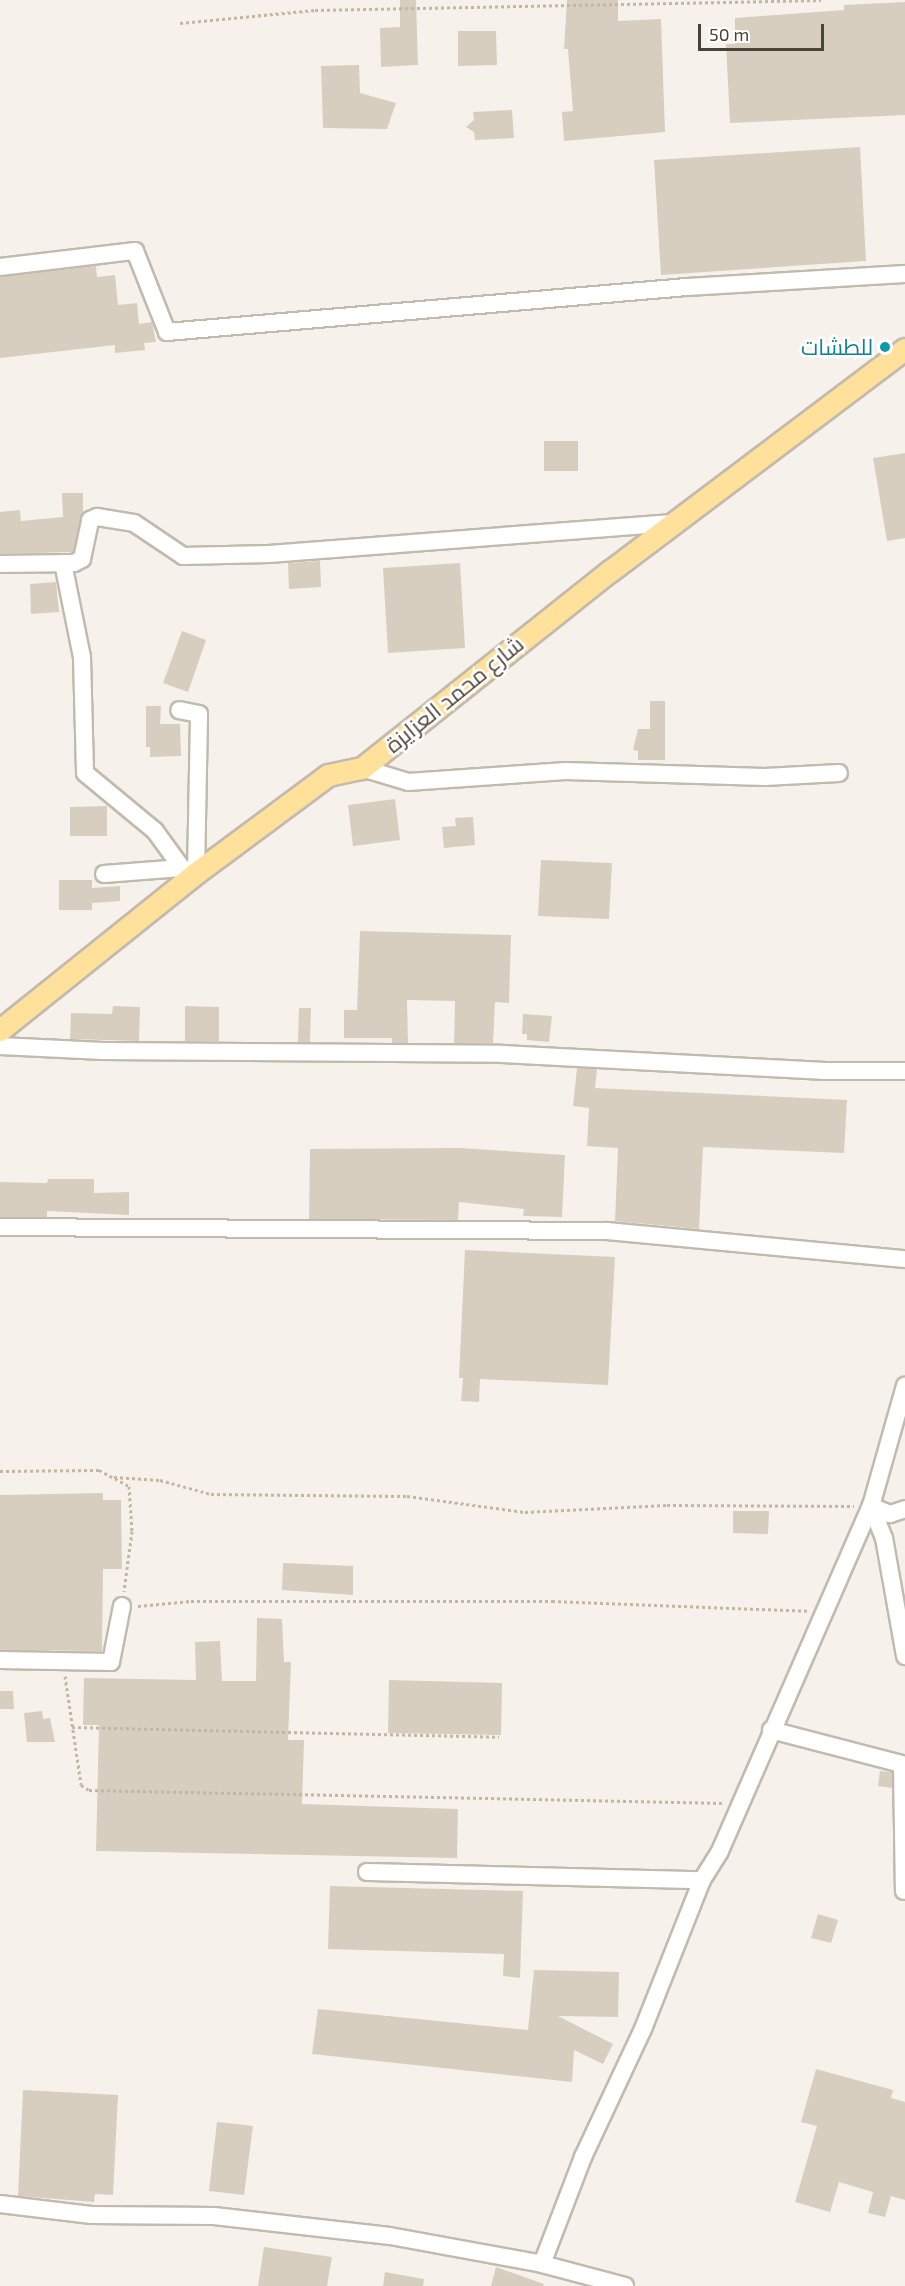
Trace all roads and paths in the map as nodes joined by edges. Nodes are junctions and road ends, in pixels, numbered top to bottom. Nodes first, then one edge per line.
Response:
1 (821, 0) edge
2 (180, 22) dead end
3 (0, 267) edge
4 (905, 274) edge
5 (905, 349) edge
6 (676, 523) junction
7 (63, 563) junction
8 (0, 564) edge
9 (179, 710) dead end
10 (362, 768) junction
11 (839, 773) dead end
12 (189, 870) junction
13 (104, 874) dead end
14 (0, 1030) edge
15 (0, 1046) edge
16 (905, 1071) edge
17 (0, 1227) edge
18 (905, 1259) edge
19 (905, 1386) edge
20 (0, 1471) edge
21 (111, 1476) junction
22 (871, 1506) junction
23 (905, 1509) edge
24 (122, 1606) junction
25 (825, 1611) junction
26 (905, 1656) edge
27 (62, 1659) junction
28 (0, 1660) edge
29 (72, 1727) junction
30 (771, 1730) junction
31 (500, 1737) dead end
32 (904, 1765) edge
33 (738, 1804) junction
34 (367, 1872) dead end
35 (702, 1880) junction
36 (904, 1891) edge
37 (0, 2204) edge
38 (542, 2264) junction
39 (625, 2286) edge

1 - 2 path
3 - 4 street
5 - 6 main road, شارع محمد العزايزة
6 - 7 street
6 - 10 main road, شارع محمد العزايزة
7 - 8 street
7 - 12 street
9 - 12 street
10 - 11 street
10 - 12 main road, شارع محمد العزايزة
12 - 13 street
12 - 14 main road, شارع محمد العزايزة
15 - 16 street
17 - 18 street
19 - 22 street
20 - 21 path
21 - 22 path
21 - 24 path
22 - 23 street
22 - 25 street
22 - 26 street
24 - 25 path
24 - 27 street
25 - 30 street
27 - 28 street
27 - 29 path
29 - 31 path
29 - 33 path
30 - 32 street
30 - 33 street
32 - 36 street
33 - 35 street
34 - 35 street
35 - 38 street
37 - 38 street
38 - 39 street

